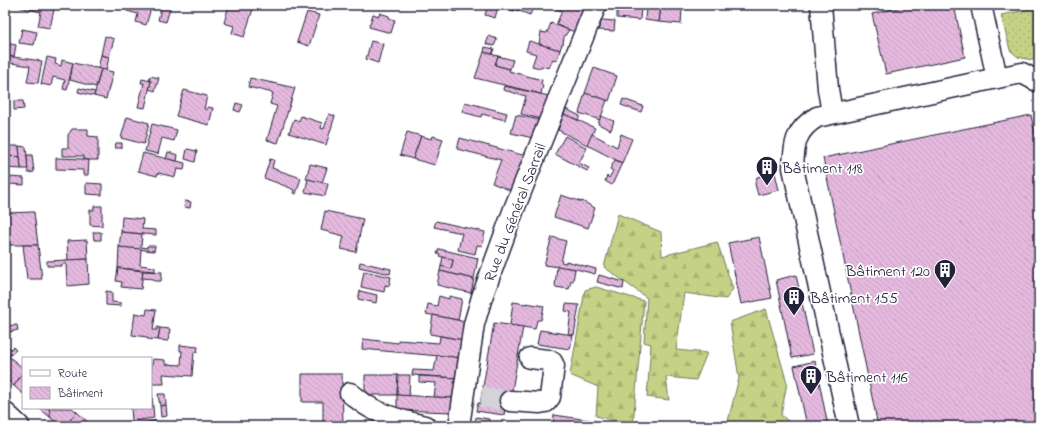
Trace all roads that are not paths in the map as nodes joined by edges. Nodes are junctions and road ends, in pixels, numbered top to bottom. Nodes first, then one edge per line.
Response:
1 (596, 5) edge
2 (821, 5) edge
3 (981, 5) edge
4 (997, 78) junction
5 (1039, 82) edge
6 (832, 113) junction
7 (530, 358) dead end
8 (350, 393) dead end
9 (510, 401) tunnel mouth
10 (5, 414) edge
11 (18, 426) edge
12 (425, 426) edge
13 (459, 426) edge
14 (849, 426) edge

1 - 13 street, Rue du Général Sarrail
2 - 6 street
3 - 4 street
4 - 5 street
4 - 6 street
6 - 14 street
7 - 9 street
8 - 12 street
10 - 11 main road

